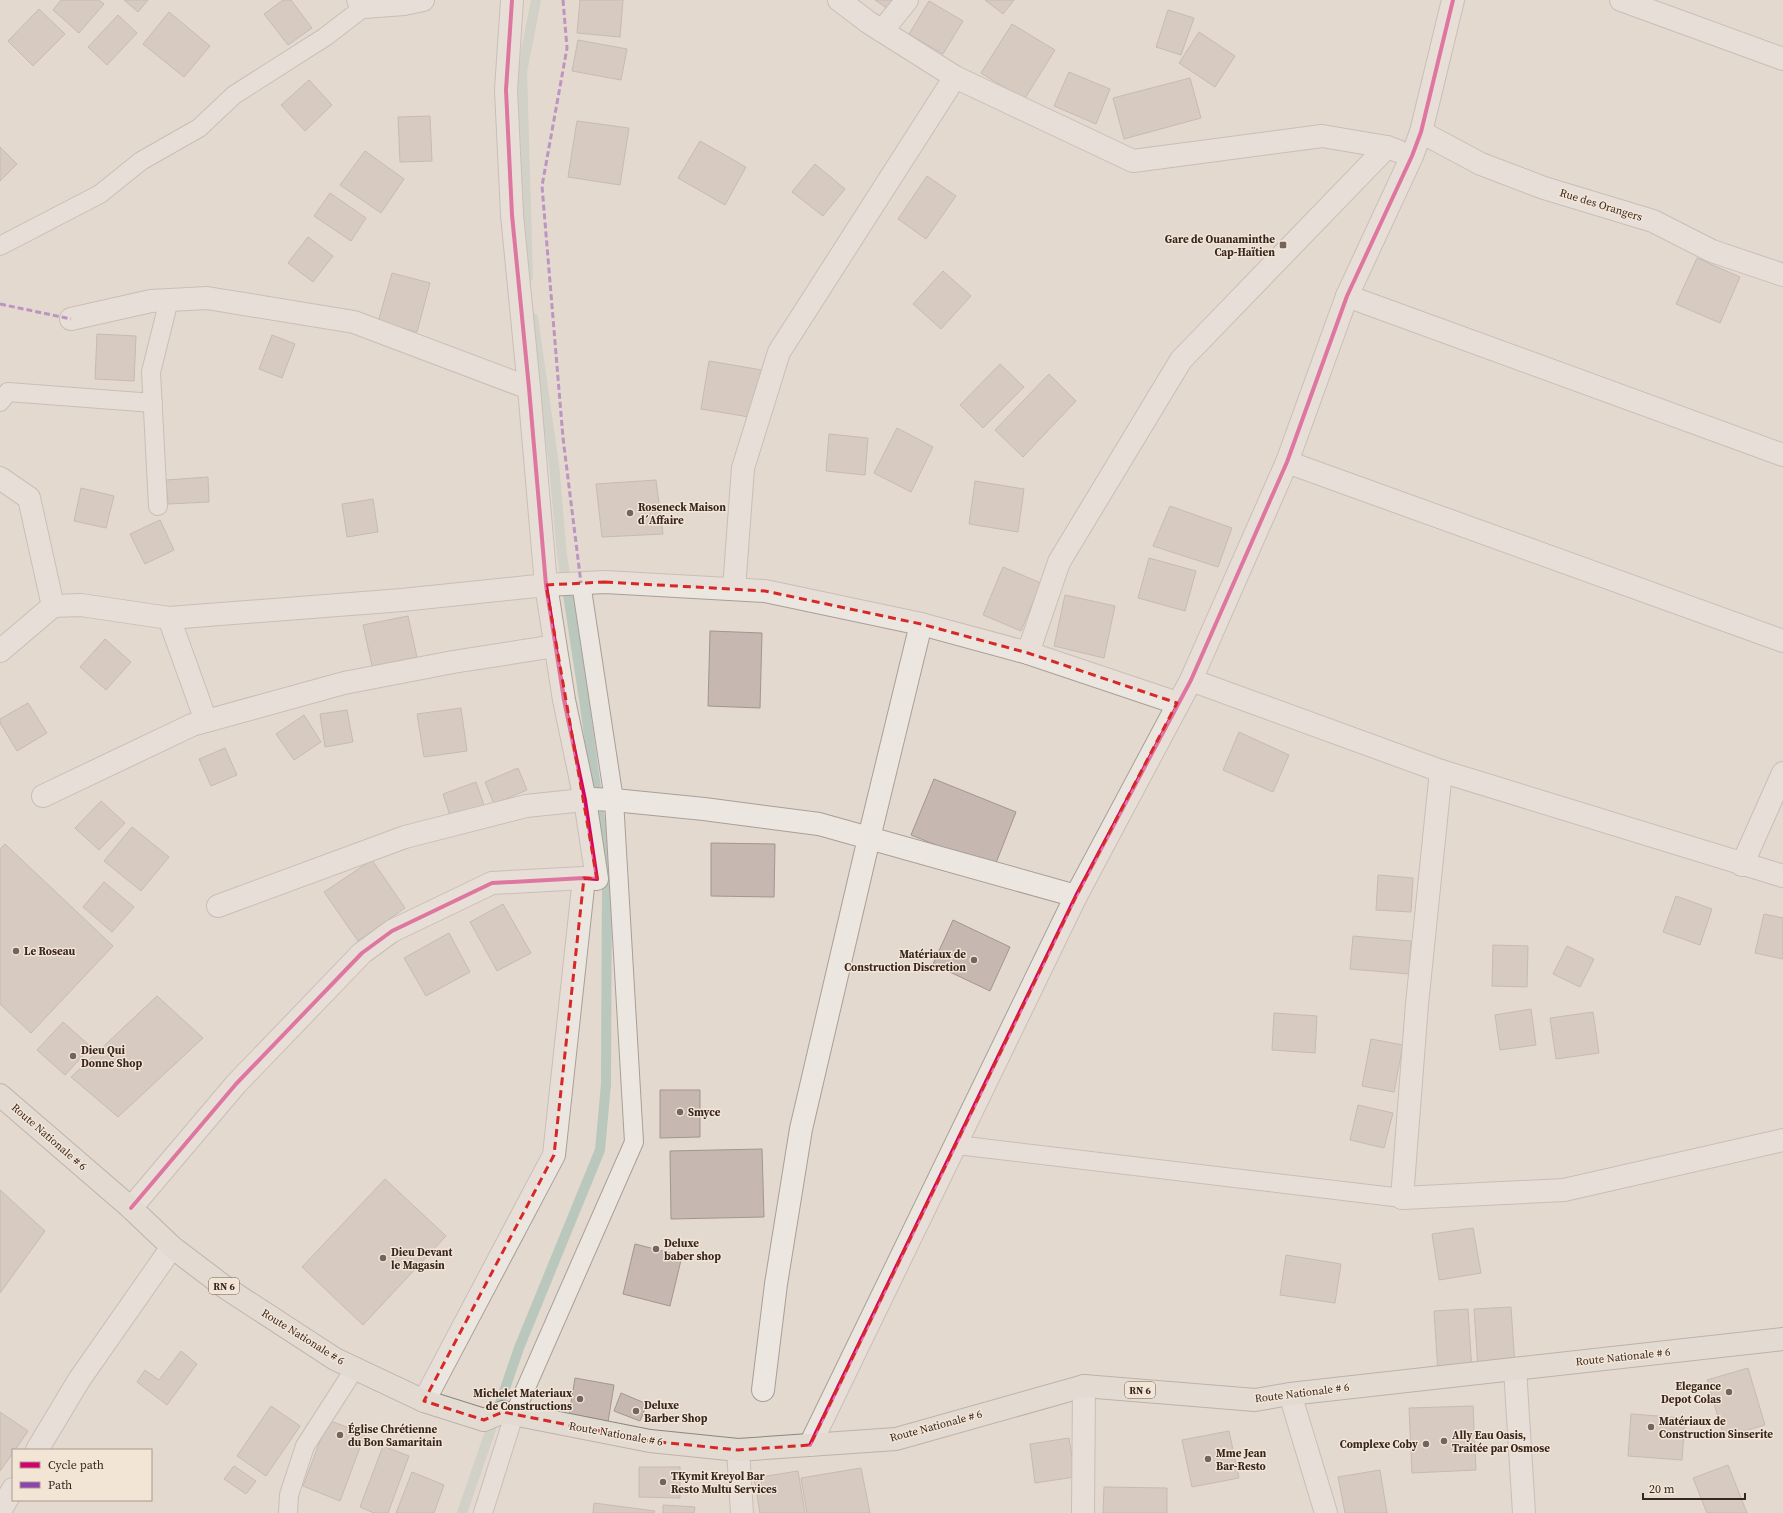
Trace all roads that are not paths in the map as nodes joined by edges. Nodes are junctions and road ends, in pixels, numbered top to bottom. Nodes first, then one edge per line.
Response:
1 (423, 0) edge
2 (512, 0) edge
3 (839, 0) edge
4 (907, 0) edge
5 (1452, 0) edge
6 (1621, 0) edge
7 (361, 3) edge
8 (882, 31) junction
9 (1783, 59) edge
10 (955, 77) junction
11 (1421, 132) junction
12 (1387, 147) junction
13 (1412, 156) junction
14 (0, 246) edge
15 (1783, 275) edge
16 (1347, 296) junction
17 (169, 300) junction
18 (71, 319) dead end
19 (529, 388) junction
20 (0, 402) edge
21 (153, 403) junction
22 (1783, 455) edge
23 (1287, 462) junction
24 (0, 478) edge
25 (158, 506) dead end
26 (565, 584) junction
27 (734, 589) junction
28 (53, 606) junction
29 (169, 618) junction
30 (921, 624) junction
31 (1783, 641) edge
32 (555, 646) junction
33 (0, 651) edge
34 (1028, 653) junction
35 (1190, 680) junction
36 (1177, 703) junction
37 (206, 721) junction
38 (1441, 771) junction
39 (1783, 773) edge
40 (43, 796) dead end
41 (598, 800) junction
42 (869, 838) junction
43 (1742, 865) junction
44 (1783, 876) edge
45 (584, 878) junction
46 (1076, 896) junction
47 (218, 906) dead end
48 (0, 1095) edge
49 (1783, 1140) edge
50 (957, 1145) junction
51 (1402, 1198) junction
52 (131, 1208) junction
53 (172, 1247) junction
54 (1783, 1339) edge
55 (355, 1368) junction
56 (1515, 1369) junction
57 (1084, 1386) junction
58 (763, 1390) dead end
59 (1290, 1394) junction
60 (424, 1401) junction
61 (501, 1416) junction
62 (810, 1445) junction
63 (38, 1449) edge
64 (738, 1450) junction
65 (12, 1491) edge
66 (0, 1511) edge
67 (288, 1513) edge
68 (483, 1513) edge
69 (742, 1513) edge
70 (1083, 1513) edge
71 (1326, 1513) edge
72 (1524, 1513) edge

1 - 7 street
2 - 19 street
3 - 8 street
4 - 8 street
5 - 11 street
6 - 9 street
7 - 14 lane
8 - 10 street
10 - 12 street
10 - 27 street
11 - 13 street
11 - 15 street, Rue des Orangers
12 - 13 street
12 - 34 street
13 - 16 street
16 - 22 street
16 - 23 street
17 - 18 street
17 - 19 street
17 - 21 lane
19 - 26 street
20 - 21 lane
21 - 25 lane
23 - 31 street
23 - 35 street
24 - 28 street
26 - 27 street
26 - 29 street
26 - 32 street
26 - 41 lane
27 - 30 street
28 - 29 street
28 - 33 street
29 - 37 street
30 - 34 street
30 - 42 street
32 - 37 street
32 - 41 street
34 - 36 street
35 - 36 street
35 - 38 street
36 - 46 street
37 - 40 street
38 - 43 street
38 - 51 street
39 - 43 street
41 - 42 street
41 - 45 street
41 - 47 street
41 - 61 lane
42 - 46 street
42 - 58 street
43 - 44 street
45 - 52 street
45 - 60 street
46 - 50 street
48 - 52 main road, Route Nationale # 6 / RN 6
49 - 51 street
50 - 51 lane
50 - 62 street
52 - 53 main road, Route Nationale # 6 / RN 6
53 - 55 main road, Route Nationale # 6 / RN 6
53 - 63 street
54 - 56 main road, Route Nationale # 6 / RN 6
55 - 60 main road, Route Nationale # 6 / RN 6
55 - 67 lane
56 - 59 main road, Route Nationale # 6 / RN 6
56 - 72 street
57 - 59 main road, Route Nationale # 6 / RN 6
57 - 62 main road, Route Nationale # 6 / RN 6
57 - 70 street
59 - 71 street
60 - 61 main road, Route Nationale # 6 / RN 6
61 - 64 main road, Route Nationale # 6 / RN 6
61 - 68 lane
62 - 64 main road, Route Nationale # 6 / RN 6
64 - 69 street
65 - 66 street

